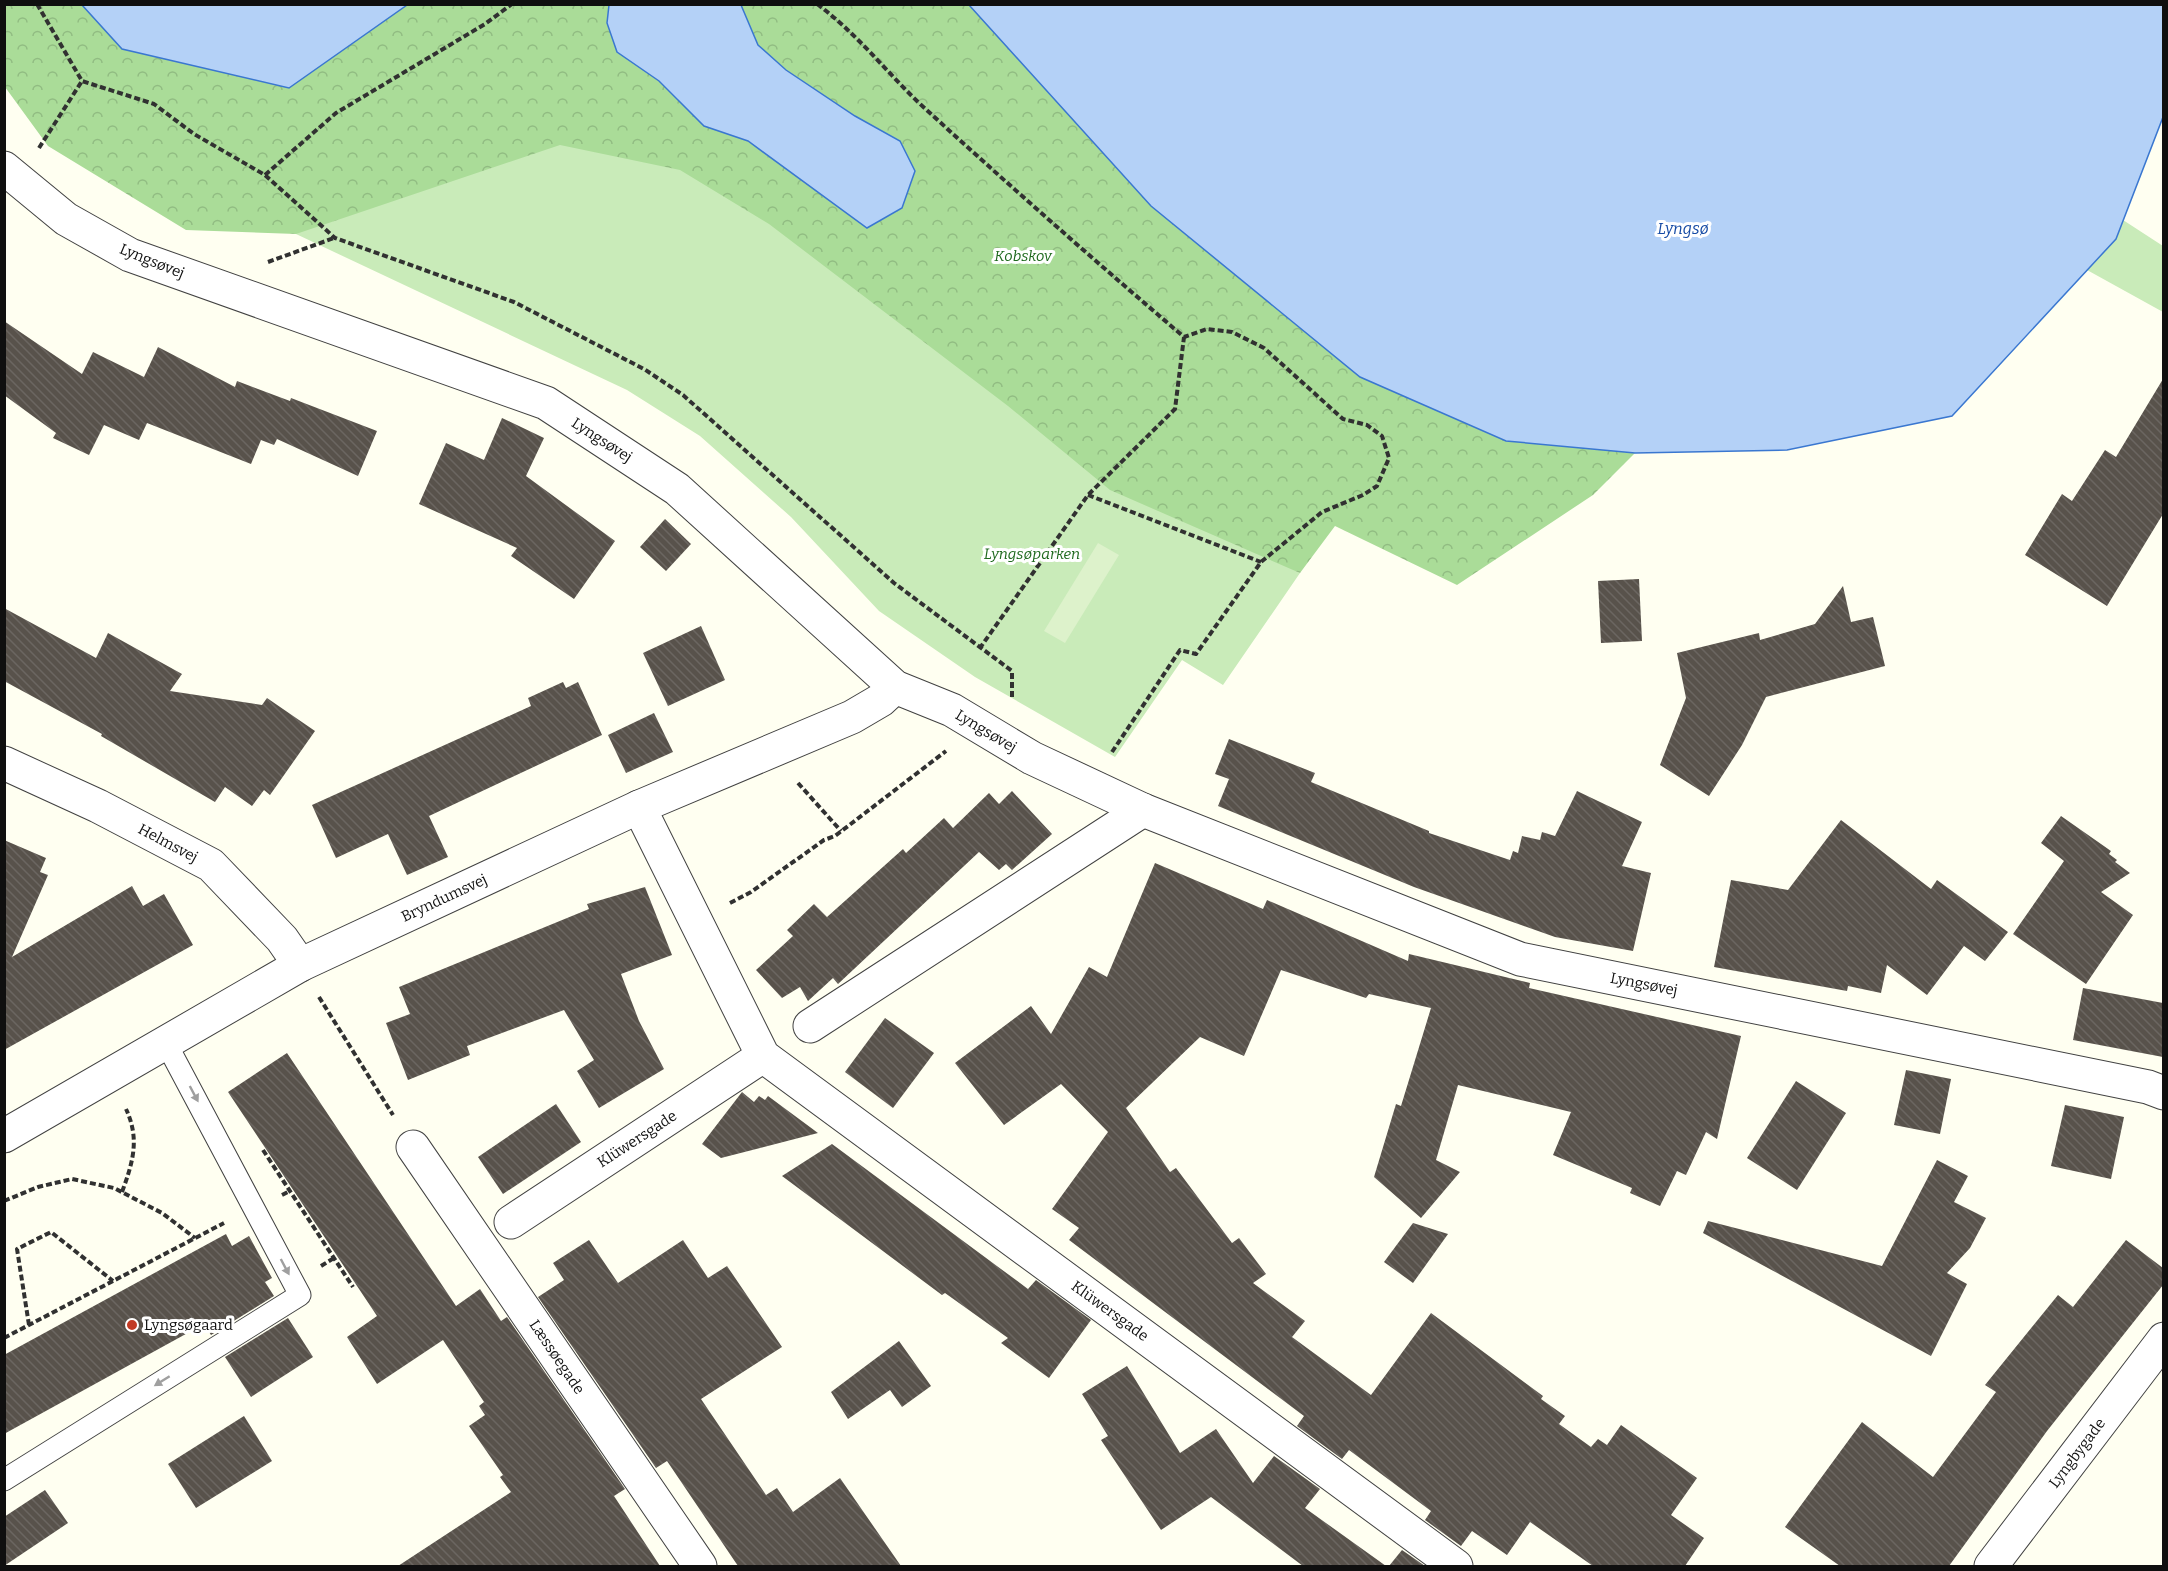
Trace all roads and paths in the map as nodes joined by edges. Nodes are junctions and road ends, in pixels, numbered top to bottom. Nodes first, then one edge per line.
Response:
1 (38, 4) edge
2 (512, 4) edge
3 (817, 4) edge
4 (82, 81) junction
5 (11, 174) edge
6 (265, 175) junction
7 (335, 238) junction
8 (211, 284) junction
9 (1184, 337) junction
10 (1088, 495) junction
11 (1261, 562) junction
12 (980, 648) junction
13 (895, 687) junction
14 (995, 735) junction
15 (947, 750) dead end
16 (771, 752) junction
17 (4, 763) edge
18 (1090, 786) junction
19 (639, 807) junction
20 (1143, 810) junction
21 (841, 831) junction
22 (698, 926) junction
23 (300, 965) junction
24 (810, 1026) dead end
25 (166, 1043) junction
26 (763, 1056) junction
27 (111, 1075) junction
28 (2163, 1093) edge
29 (4, 1136) edge
30 (261, 1146) dead end
31 (413, 1147) joint
32 (122, 1192) junction
33 (4, 1201) edge
34 (254, 1208) junction
35 (511, 1222) dead end
36 (195, 1238) junction
37 (113, 1281) junction
38 (352, 1287) dead end
39 (29, 1325) junction
40 (4, 1338) edge
41 (2163, 1339) edge
42 (4, 1480) edge
43 (700, 1566) edge
44 (1456, 1566) edge
45 (1991, 1566) edge

1 - 4 path
2 - 6 path
3 - 9 path
4 - 5 path
4 - 6 path
5 - 8 street, Lyngsøvej
6 - 7 path
7 - 8 path
7 - 12 path
8 - 13 street, Lyngsøvej
9 - 10 path
9 - 11 path
10 - 11 path
10 - 12 path
11 - 18 path
12 - 14 path
13 - 14 street, Lyngsøvej
13 - 16 street, Bryndumsvej
14 - 18 street, Lyngsøvej
15 - 21 path
16 - 19 street, Bryndumsvej
16 - 21 path
17 - 23 street, Helmsvej
18 - 20 street, Lyngsøvej
19 - 22 street, Klüwersgade
19 - 23 street, Bryndumsvej
20 - 24 street
20 - 28 street, Lyngsøvej
21 - 22 path
22 - 26 street, Klüwersgade
23 - 25 street, Bryndumsvej
23 - 31 path
25 - 27 street, Bryndumsvej
25 -> 34 lane
26 - 35 street, Klüwersgade
26 - 44 street, Klüwersgade
27 - 29 street, Bryndumsvej
27 - 32 path
30 - 38 path
31 - 43 street, Læssøegade
32 - 33 path
32 - 36 path
34 - 36 path
34 -> 42 lane
36 - 37 path
37 - 39 path
37 - 39 path
39 - 40 path
41 - 45 street, Lyngbygade

